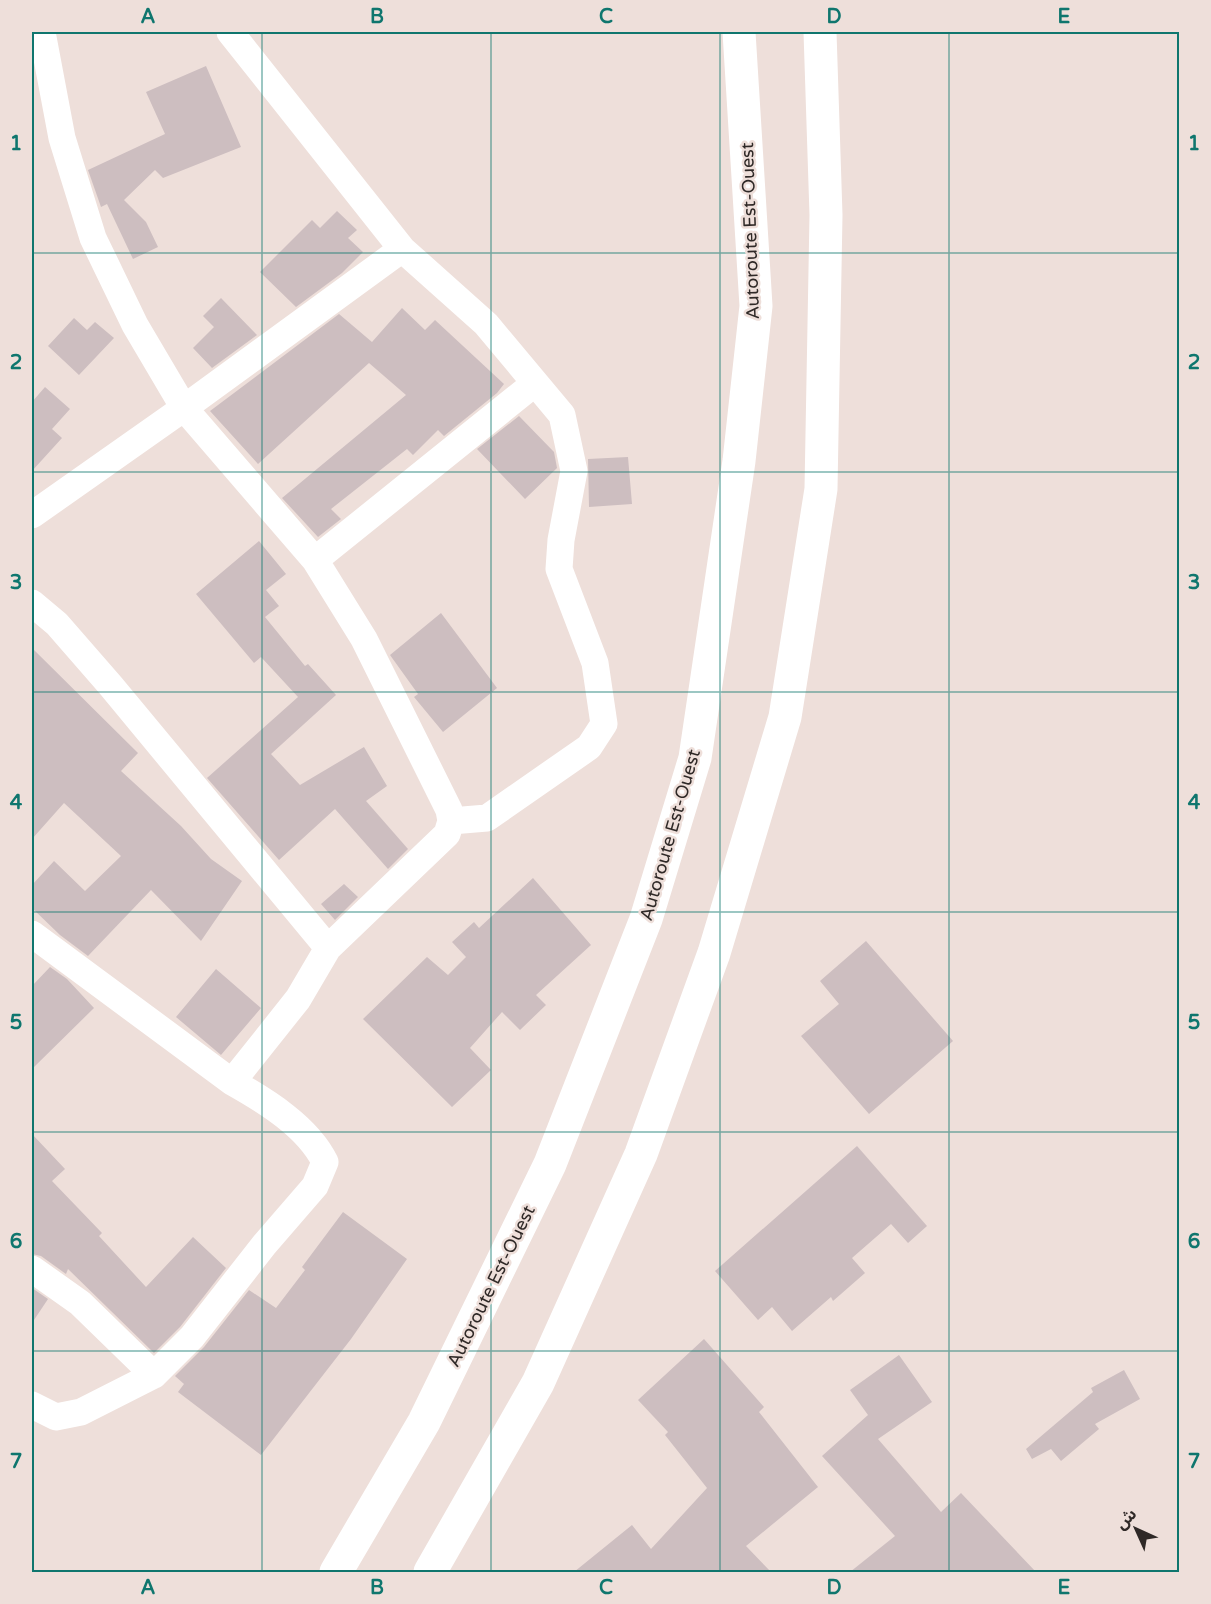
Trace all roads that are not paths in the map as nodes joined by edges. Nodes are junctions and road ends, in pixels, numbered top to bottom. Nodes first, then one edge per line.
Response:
1 (42, 32) edge
2 (230, 32) edge
3 (739, 32) edge
4 (820, 32) edge
5 (402, 249) junction
6 (535, 383) junction
7 (184, 408) junction
8 (32, 515) edge
9 (315, 560) junction
10 (32, 603) edge
11 (451, 821) junction
12 (36, 946) edge
13 (328, 948) junction
14 (232, 1082) junction
15 (32, 1269) edge
16 (154, 1375) junction
17 (32, 1405) edge
18 (336, 1572) edge
19 (430, 1572) edge

1 - 7 street
2 - 5 street
3 - 18 highway, Autoroute Est-Ouest
4 - 19 highway
5 - 6 street
5 - 7 street
6 - 9 street
6 - 11 street
7 - 8 street
7 - 9 street
9 - 11 street
10 - 13 street
11 - 13 street
12 - 14 street
13 - 14 street
14 - 16 street
15 - 16 street
16 - 17 street

